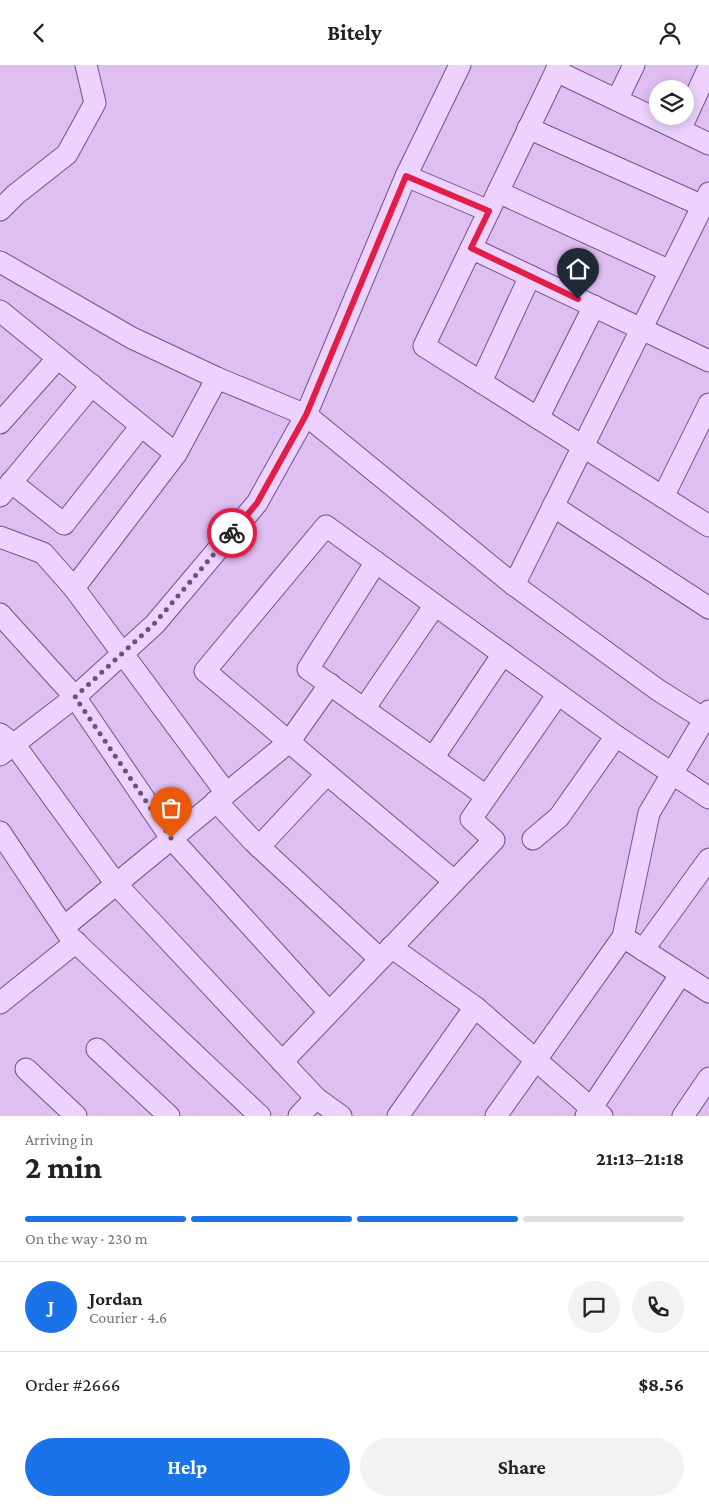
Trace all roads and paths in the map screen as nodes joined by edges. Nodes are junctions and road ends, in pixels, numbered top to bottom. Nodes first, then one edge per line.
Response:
1 (86, 65) edge
2 (460, 65) edge
3 (634, 65) edge
4 (709, 67) edge
5 (557, 68) edge
6 (617, 100) junction
7 (528, 128) junction
8 (680, 130) junction
9 (709, 144) edge
10 (406, 176) junction
11 (498, 192) junction
12 (706, 200) edge
13 (0, 210) edge
14 (489, 211) junction
15 (471, 248) junction
16 (0, 262) edge
17 (670, 271) junction
18 (530, 276) junction
19 (594, 306) junction
20 (2, 316) edge
21 (642, 329) junction
22 (58, 358) junction
23 (709, 361) edge
24 (217, 379) junction
25 (481, 382) junction
26 (92, 385) junction
27 (709, 404) edge
28 (306, 415) junction
29 (538, 418) junction
30 (0, 423) edge
31 (141, 425) junction
32 (583, 446) junction
33 (176, 453) junction
34 (6, 489) edge
35 (663, 497) junction
36 (554, 506) junction
37 (709, 526) edge
38 (0, 537) edge
39 (376, 561) junction
40 (514, 585) junction
41 (74, 588) junction
42 (435, 605) junction
43 (709, 608) edge
44 (0, 614) edge
45 (124, 653) junction
46 (503, 654) junction
47 (330, 684) junction
48 (558, 694) junction
49 (75, 697) junction
50 (364, 709) junction
51 (708, 717) edge
52 (616, 736) junction
53 (289, 742) junction
54 (5, 745) edge
55 (433, 758) junction
56 (672, 773) junction
57 (328, 774) junction
58 (486, 796) junction
59 (221, 797) junction
60 (709, 798) edge
61 (0, 832) edge
62 (171, 838) junction
63 (533, 839) dead end
64 (260, 847) junction
65 (709, 859) edge
66 (454, 881) junction
67 (116, 884) junction
68 (70, 934) junction
69 (623, 937) junction
70 (643, 950) junction
71 (386, 953) junction
72 (681, 974) junction
73 (706, 983) edge
74 (0, 1003) edge
75 (475, 1007) junction
76 (329, 1012) junction
77 (97, 1049) dead end
78 (535, 1060) junction
79 (282, 1062) junction
80 (26, 1069) dead end
81 (709, 1078) edge
82 (316, 1098) junction
83 (593, 1114) edge
84 (76, 1116) edge
85 (169, 1116) edge
86 (260, 1116) edge
87 (299, 1116) edge
88 (341, 1116) edge
89 (398, 1116) edge
90 (496, 1116) edge
91 (683, 1116) edge

1 - 13 street
2 - 10 street
3 - 6 street
4 - 8 street
5 - 6 street
5 - 7 street
6 - 8 street
7 - 11 street
7 - 12 street
8 - 9 street
10 - 14 street
10 - 28 street
11 - 14 street
11 - 17 street
12 - 17 street
14 - 15 street
15 - 18 street
15 - 25 street
16 - 24 street
17 - 21 street
18 - 19 street
18 - 25 street
19 - 21 street
19 - 29 street
20 - 22 street
21 - 23 street
21 - 32 street
22 - 26 street
22 - 30 street
24 - 28 street
24 - 33 street
25 - 29 street
26 - 31 street
26 - 34 street
27 - 35 street
28 - 40 street
28 - 45 street
29 - 32 street
31 - 33 street
31 - 34 street
32 - 35 street
32 - 36 street
33 - 41 street
35 - 37 street
36 - 40 street
36 - 43 street
38 - 41 street
39 - 42 street
39 - 47 street
39 - 53 street
40 - 51 street
41 - 45 street
42 - 46 street
42 - 50 street
44 - 49 street
45 - 49 street
45 - 59 street
46 - 48 street
46 - 55 street
47 - 50 street
47 - 53 street
48 - 52 street
48 - 58 street
49 - 54 street
49 - 62 street
50 - 55 street
51 - 56 street
52 - 56 street
52 - 63 street
53 - 57 street
53 - 59 street
54 - 67 street
55 - 58 street
56 - 60 street
56 - 69 street
57 - 64 street
57 - 66 street
58 - 66 street
59 - 62 street
59 - 64 street
61 - 68 street
62 - 67 street
62 - 76 street
64 - 71 street
65 - 70 street
66 - 71 street
67 - 68 street
67 - 79 street
68 - 74 street
68 - 86 street
69 - 70 street
69 - 78 street
70 - 72 street
71 - 75 street
71 - 76 street
72 - 73 street
72 - 83 street
75 - 78 street
75 - 89 street
76 - 79 street
77 - 85 street
78 - 83 street
78 - 90 street
79 - 82 street
80 - 84 street
81 - 91 street
82 - 87 street
82 - 88 street

